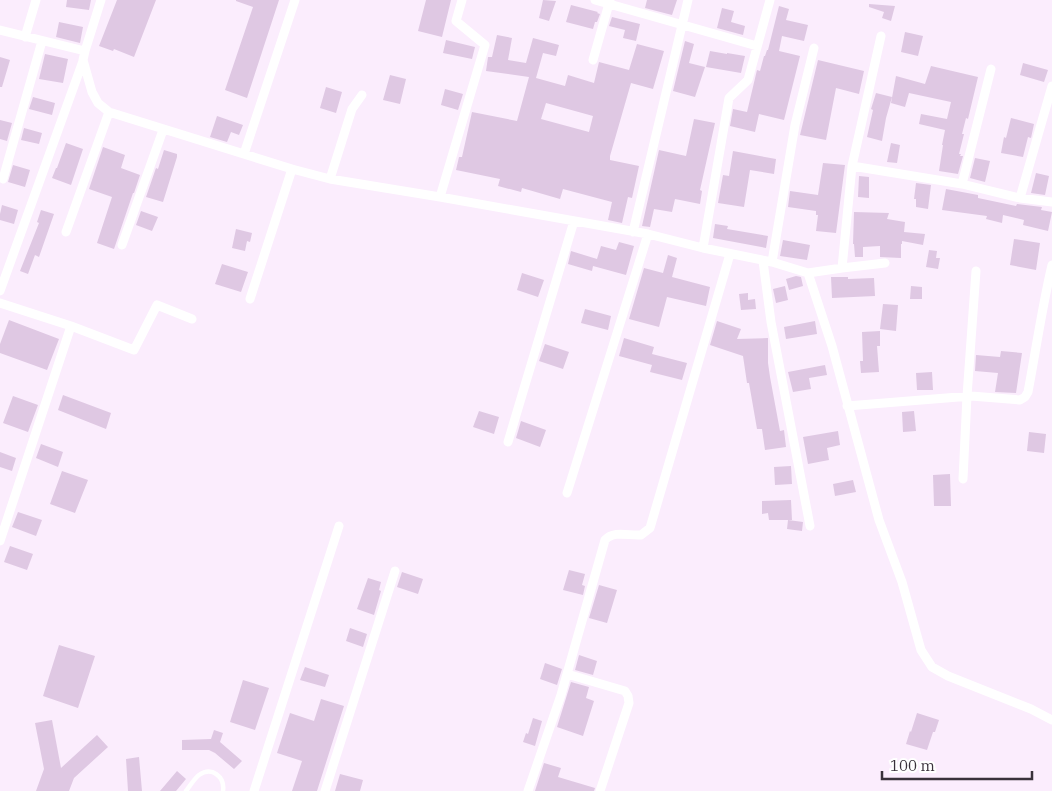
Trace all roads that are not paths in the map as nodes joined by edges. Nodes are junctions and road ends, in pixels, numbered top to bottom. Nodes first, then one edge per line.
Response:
1 (36, 0) edge
2 (101, 0) edge
3 (295, 0) edge
4 (462, 0) edge
5 (595, 0) edge
6 (688, 0) edge
7 (770, 0) edge
8 (609, 2) edge
9 (681, 25) junction
10 (0, 30) edge
11 (881, 36) dead end
12 (26, 37) junction
13 (42, 40) junction
14 (758, 46) junction
15 (814, 48) dead end
16 (84, 55) junction
17 (593, 60) dead end
18 (991, 69) dead end
19 (1052, 86) edge
20 (362, 95) dead end
21 (109, 112) junction
22 (163, 130) junction
23 (244, 154) junction
24 (852, 166) junction
25 (292, 169) junction
26 (3, 179) dead end
27 (330, 179) junction
28 (962, 184) junction
29 (440, 197) junction
30 (1020, 198) junction
31 (1052, 202) edge
32 (574, 221) junction
33 (66, 232) dead end
34 (633, 232) junction
35 (648, 234) junction
36 (122, 245) dead end
37 (703, 248) junction
38 (730, 254) junction
39 (767, 261) junction
40 (885, 264) dead end
41 (1052, 265) edge
42 (842, 268) junction
43 (976, 271) dead end
44 (808, 273) junction
45 (0, 291) edge
46 (250, 299) dead end
47 (0, 303) edge
48 (192, 320) dead end
49 (71, 326) junction
50 (967, 396) junction
51 (847, 406) junction
52 (508, 442) dead end
53 (963, 479) dead end
54 (567, 493) dead end
55 (339, 526) dead end
56 (810, 526) dead end
57 (0, 542) edge
58 (395, 571) dead end
59 (567, 674) junction
60 (1052, 720) edge
61 (186, 791) edge
62 (223, 791) edge
63 (254, 791) edge
64 (325, 791) edge
65 (528, 791) edge
66 (600, 791) edge

1 - 12 street
2 - 16 street
3 - 23 street
4 - 29 street
5 - 8 street
6 - 9 street
7 - 14 street
8 - 9 street
8 - 17 street
9 - 14 street
9 - 34 street
10 - 12 street
11 - 24 street
12 - 13 street
13 - 16 street
13 - 26 street
14 - 37 street
15 - 39 street
16 - 21 street
16 - 45 street
18 - 28 street
19 - 30 street
20 - 27 street
21 - 22 street
21 - 33 street
22 - 23 street
22 - 36 street
23 - 25 street
24 - 28 street
24 - 42 street
25 - 27 street
25 - 46 street
27 - 29 street
28 - 30 street
29 - 32 street
30 - 31 street
32 - 34 street
32 - 52 street
34 - 35 street
35 - 37 street
35 - 54 street
37 - 38 street
38 - 39 street
38 - 59 street
39 - 44 street
39 - 56 street
40 - 42 street
41 - 50 street
42 - 44 street
43 - 50 street
44 - 51 street
47 - 49 street
48 - 49 street
49 - 57 street
50 - 51 street
50 - 53 street
51 - 60 street
55 - 63 street
58 - 64 street
59 - 65 street
59 - 66 street
61 - 62 lane

